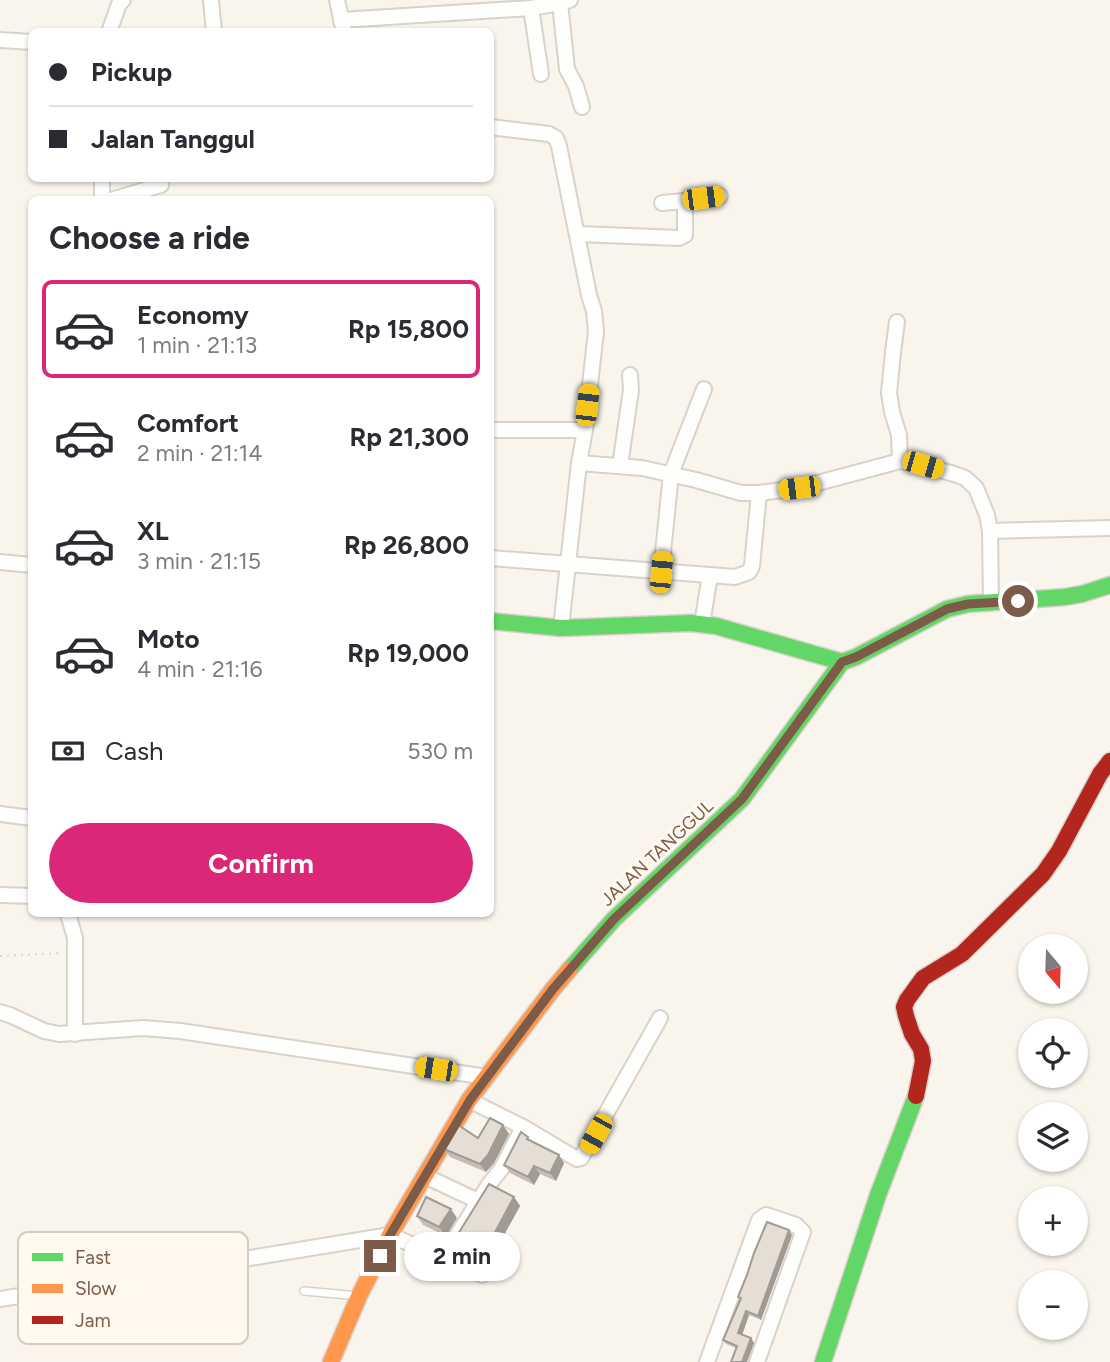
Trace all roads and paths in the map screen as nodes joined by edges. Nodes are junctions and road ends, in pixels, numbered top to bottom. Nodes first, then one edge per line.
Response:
1 (123, 0) edge
2 (211, 0) edge
3 (337, 0) edge
4 (565, 2) edge
5 (531, 8) junction
6 (343, 26) edge
7 (110, 28) edge
8 (214, 28) edge
9 (0, 40) edge
10 (28, 42) edge
11 (541, 74) dead end
12 (582, 107) dead end
13 (494, 127) edge
14 (161, 185) dead end
15 (124, 196) edge
16 (720, 196) dead end
17 (685, 201) junction
18 (662, 203) dead end
19 (579, 241) junction
20 (897, 322) dead end
21 (630, 375) dead end
22 (704, 389) dead end
23 (494, 430) edge
24 (585, 430) junction
25 (900, 461) junction
26 (579, 463) junction
27 (620, 466) junction
28 (671, 474) junction
29 (759, 493) junction
30 (1110, 528) edge
31 (990, 531) junction
32 (494, 558) edge
33 (0, 562) edge
34 (28, 565) edge
35 (568, 565) junction
36 (661, 572) junction
37 (710, 576) junction
38 (1110, 585) edge
39 (991, 602) junction
40 (494, 621) edge
41 (702, 624) junction
42 (561, 628) junction
43 (842, 662) junction
44 (1110, 761) edge
45 (0, 814) edge
46 (28, 818) edge
47 (0, 895) edge
48 (28, 896) edge
49 (69, 917) edge
50 (75, 953) junction
51 (0, 956) edge
52 (0, 1012) edge
53 (660, 1018) dead end
54 (75, 1034) junction
55 (487, 1076) junction
56 (470, 1100) junction
57 (523, 1127) junction
58 (425, 1176) junction
59 (478, 1201) junction
60 (390, 1235) junction
61 (248, 1258) edge
62 (443, 1258) junction
63 (482, 1275) dead end
64 (304, 1291) dead end
65 (18, 1296) edge
66 (359, 1296) junction
67 (0, 1299) edge
68 (331, 1362) edge
69 (707, 1362) edge
70 (757, 1362) edge
71 (823, 1362) edge

1 - 7 street
2 - 8 street
3 - 6 street
4 - 5 street
4 - 12 street
5 - 6 street
5 - 11 street
9 - 10 street
13 - 19 street
14 - 15 street
16 - 17 street
17 - 18 street
17 - 19 street
19 - 24 street
20 - 25 street
21 - 27 street
22 - 28 street
23 - 24 street
24 - 26 street
25 - 29 street
25 - 31 street
26 - 27 street
26 - 35 street
27 - 28 street
28 - 29 street
28 - 36 street
29 - 37 street
30 - 31 street
31 - 39 street
32 - 35 street
33 - 34 street
35 - 36 street
35 - 42 street
36 - 37 street
37 - 41 street
38 - 39 street
39 - 43 street
40 - 42 street
41 - 42 street
41 - 43 street
43 - 55 street, JALAN TANGGUL
44 - 71 street
45 - 46 street
47 - 48 street
49 - 50 street
50 - 51 path
50 - 54 street
52 - 54 street
53 - 57 street
54 - 55 street
55 - 56 street, JALAN TANGGUL
56 - 57 street
56 - 58 street, JALAN TANGGUL
57 - 59 street
58 - 59 street
58 - 60 street, JALAN TANGGUL
59 - 62 street
60 - 61 street
60 - 62 street
60 - 66 street, JALAN TANGGUL
62 - 63 street
64 - 66 lane
65 - 67 street
66 - 68 street, JALAN TANGGUL
69 - 70 street

